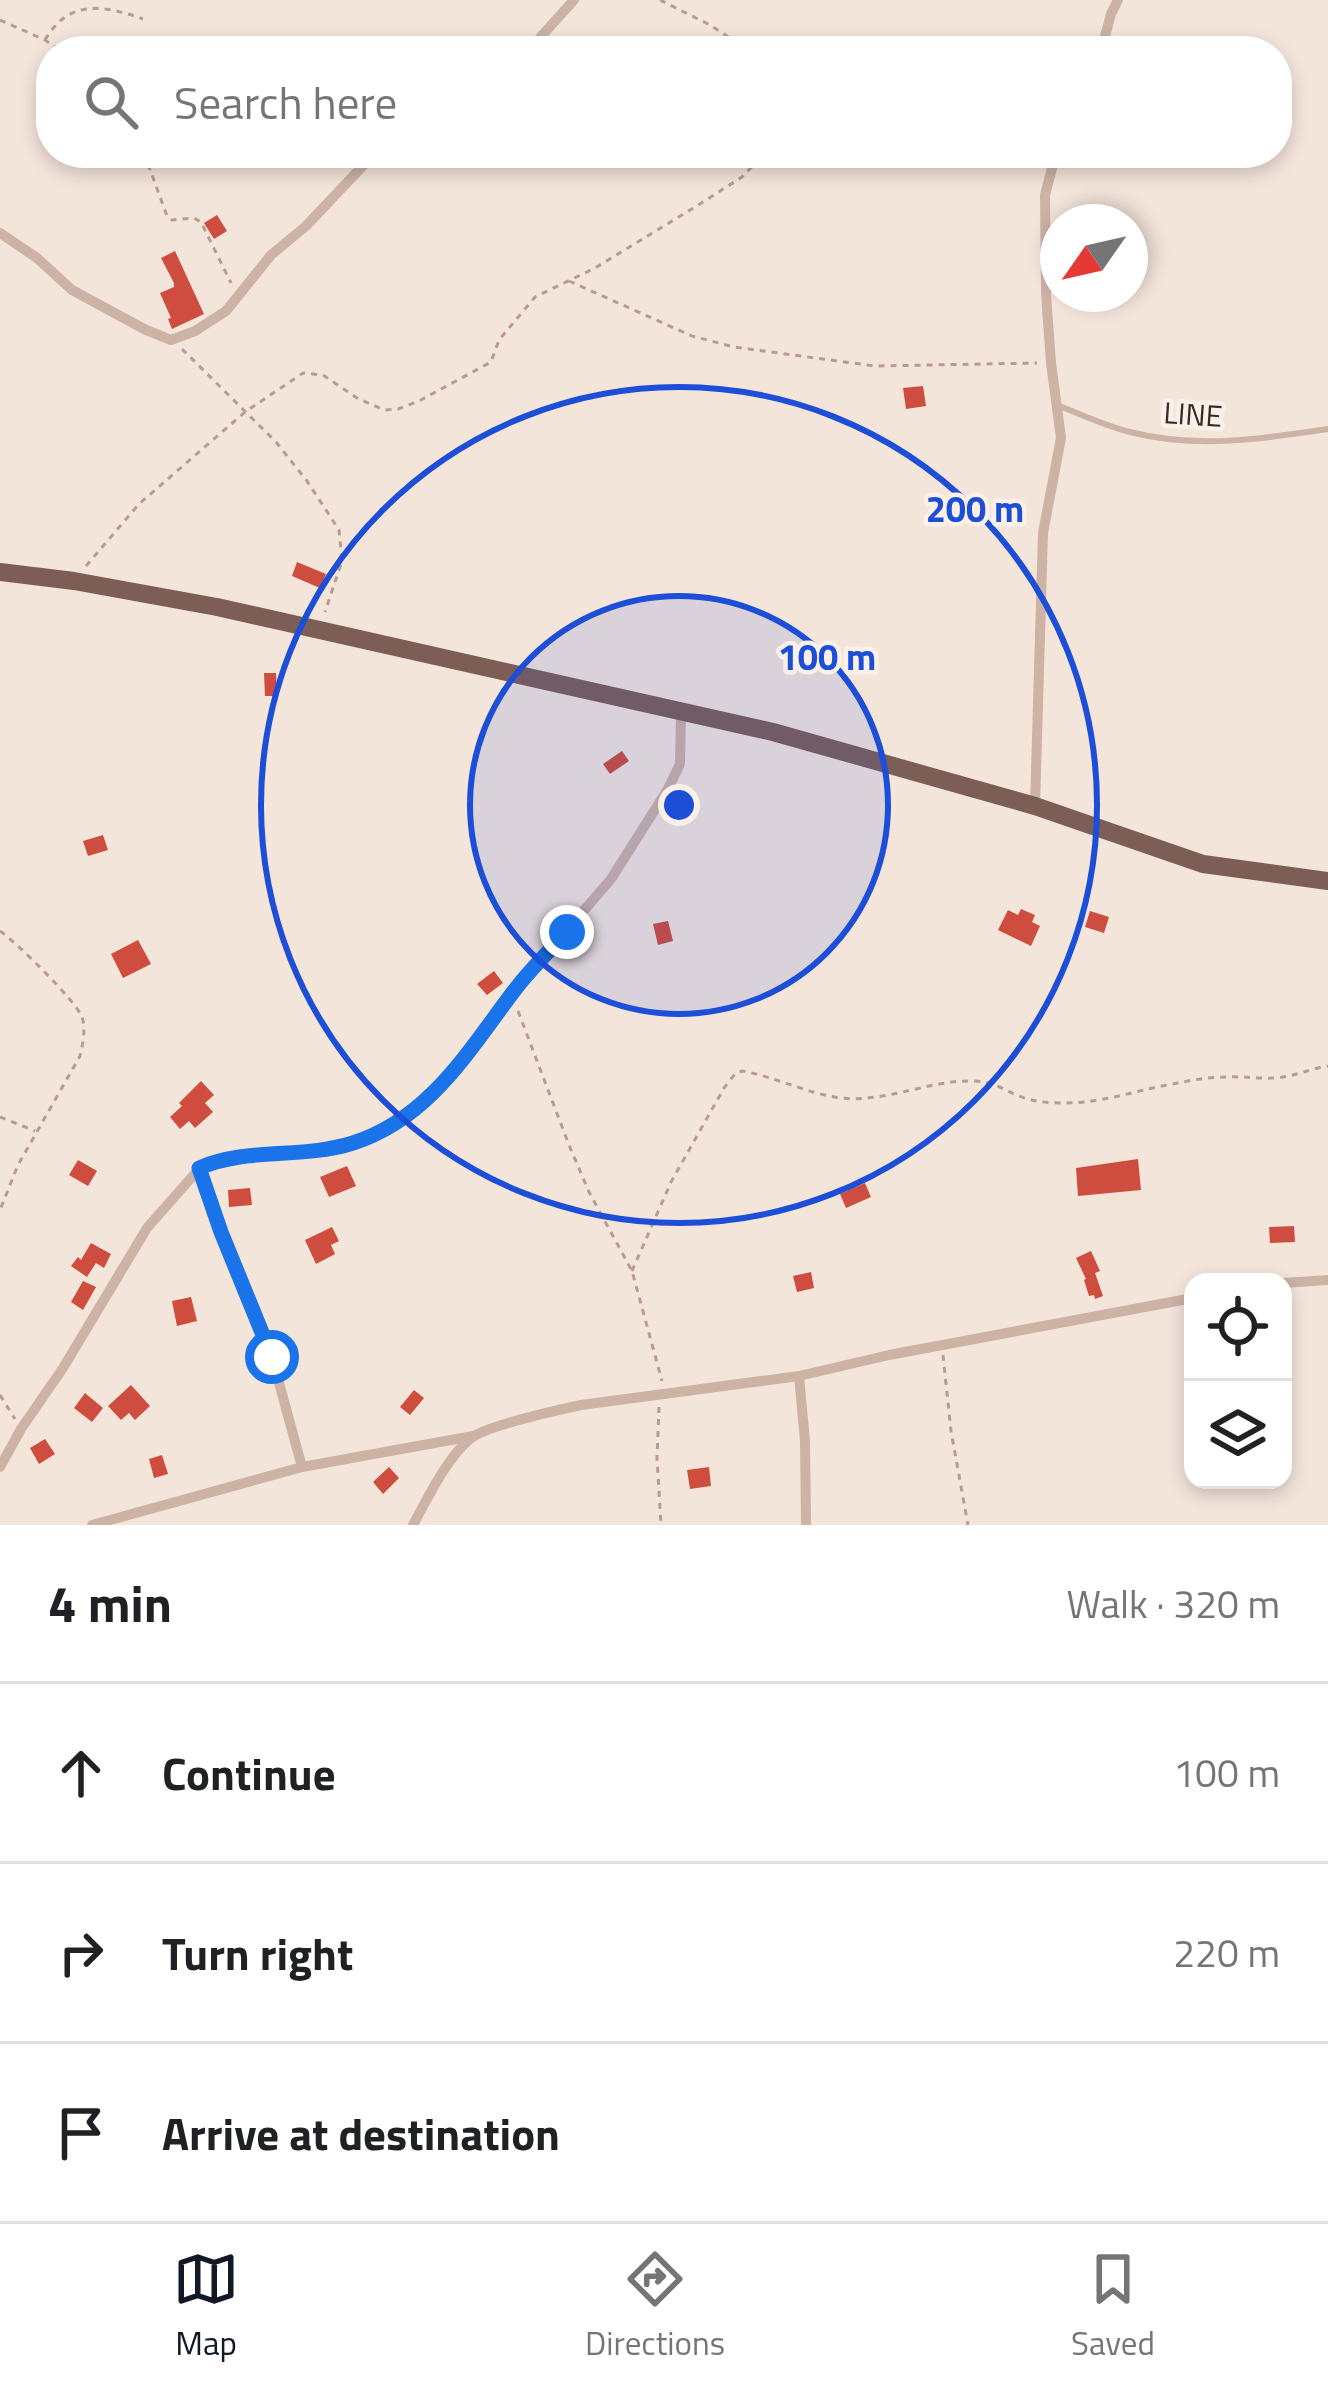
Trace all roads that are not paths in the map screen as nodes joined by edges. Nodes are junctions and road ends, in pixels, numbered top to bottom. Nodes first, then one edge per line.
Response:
1 (574, 0) edge
2 (1118, 0) edge
3 (542, 36) edge
4 (1105, 36) edge
5 (361, 168) edge
6 (1052, 168) edge
7 (0, 233) edge
8 (1059, 406) junction
9 (1328, 429) edge
10 (0, 572) edge
11 (681, 711) junction
12 (1035, 806) junction
13 (1328, 881) edge
14 (199, 1168) junction
15 (1328, 1280) edge
16 (1292, 1282) edge
17 (1184, 1300) edge
18 (799, 1376) junction
19 (473, 1436) junction
20 (0, 1467) edge
21 (302, 1467) junction
22 (92, 1525) edge
23 (413, 1525) edge
24 (806, 1525) edge

1 - 3 street
2 - 4 street
5 - 7 street
6 - 8 street
8 - 9 lane, LINE
8 - 12 street
10 - 11 main road
11 - 12 main road
11 - 14 street
12 - 13 main road
14 - 20 street
14 - 21 street
15 - 16 street
17 - 18 street
18 - 19 street
18 - 24 street
19 - 21 street
19 - 23 street
21 - 22 street

